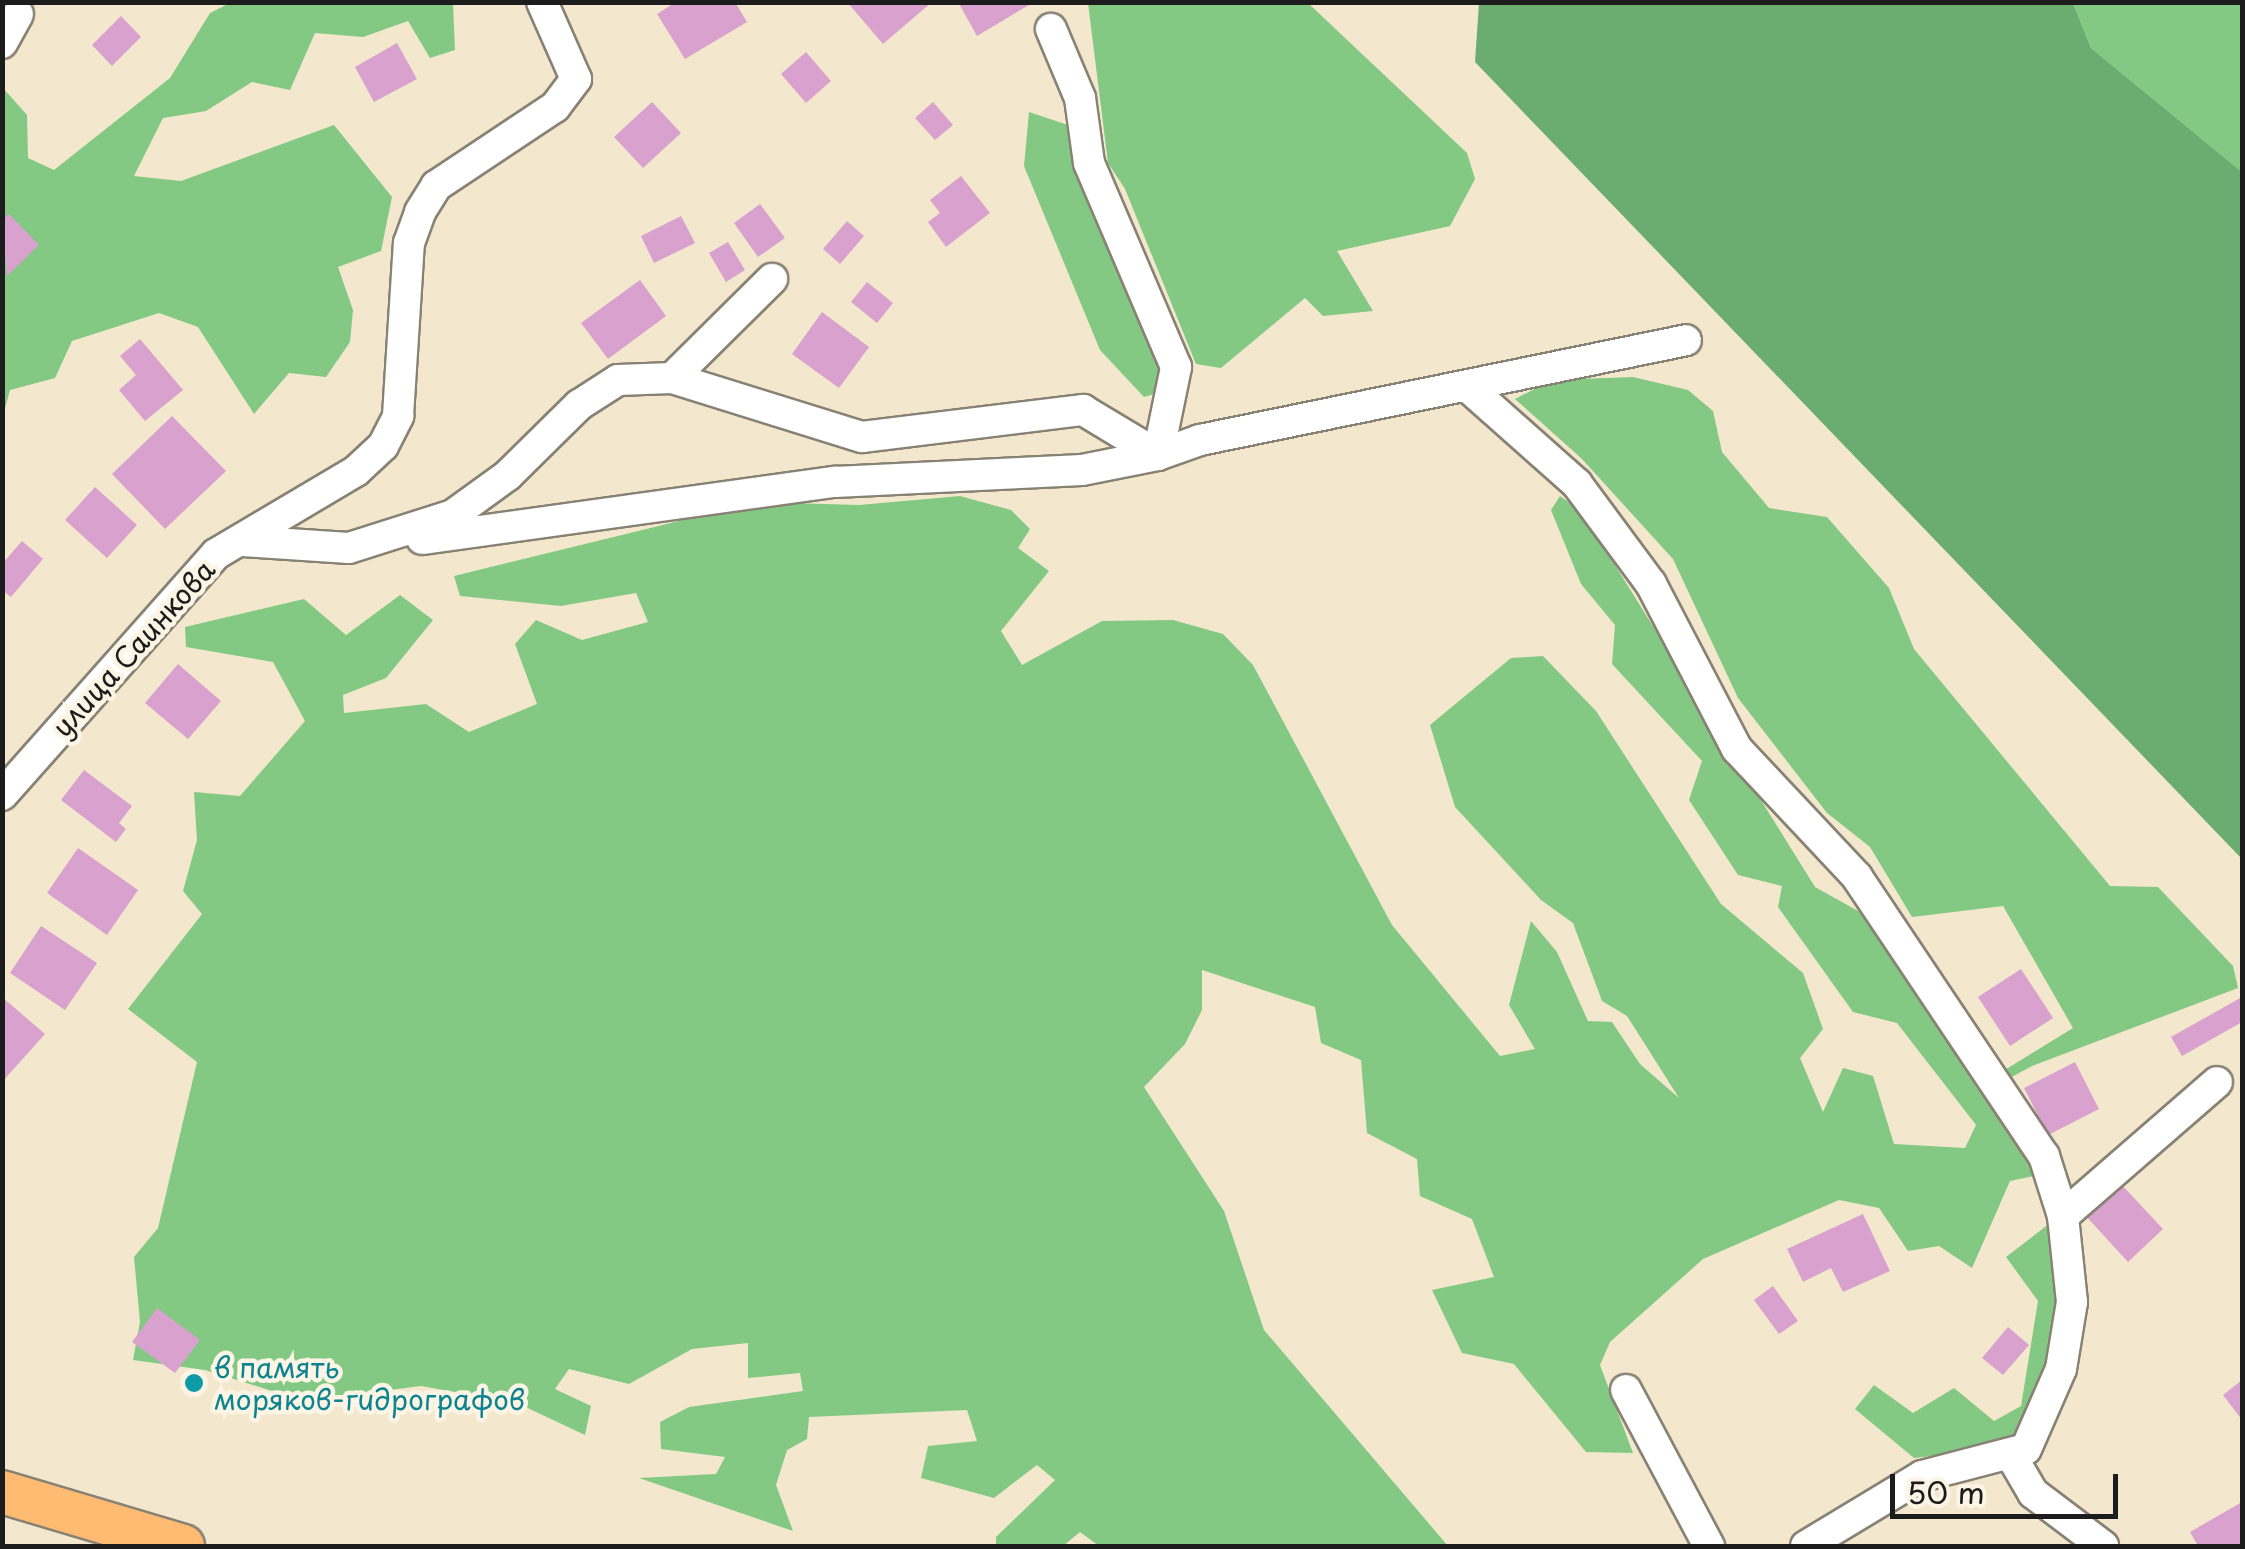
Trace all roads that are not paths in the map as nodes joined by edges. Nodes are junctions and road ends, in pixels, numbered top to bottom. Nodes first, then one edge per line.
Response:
1 (542, 2) edge
2 (18, 14) dead end
3 (1050, 28) dead end
4 (2, 43) edge
5 (772, 279) dead end
6 (1686, 340) dead end
7 (672, 378) junction
8 (1469, 388) junction
9 (1158, 455) junction
10 (243, 541) junction
11 (349, 548) junction
12 (2, 795) edge
13 (2216, 1082) dead end
14 (2063, 1216) junction
15 (1626, 1390) dead end
16 (2012, 1457) junction
17 (2, 1492) edge
18 (183, 1546) edge
19 (1709, 1546) edge
20 (1806, 1546) edge
21 (2103, 1546) edge

1 - 10 street, улица Саинкова
2 - 4 street
3 - 9 street
5 - 7 street
6 - 8 street
7 - 9 street
7 - 11 street
8 - 9 street
8 - 14 street
9 - 11 street
10 - 11 street
10 - 12 street, улица Саинкова
13 - 14 street
14 - 16 street
15 - 19 street
16 - 20 street
16 - 21 street
17 - 18 highway

